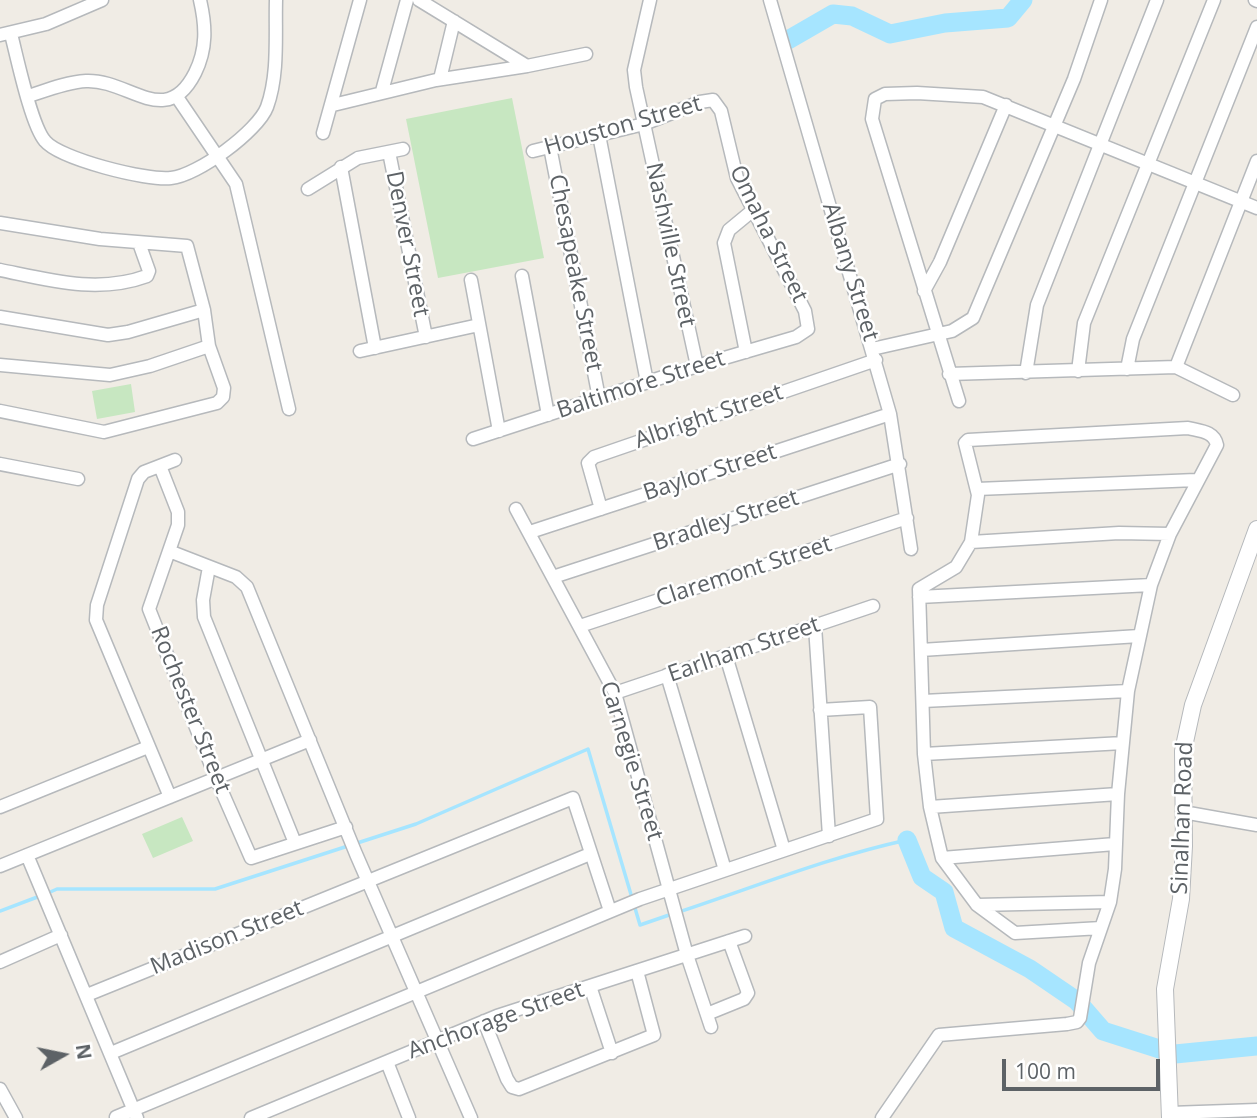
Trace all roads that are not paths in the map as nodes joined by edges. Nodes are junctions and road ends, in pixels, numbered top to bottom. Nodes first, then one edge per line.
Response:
1 (102, 0) edge
2 (200, 0) edge
3 (276, 0) edge
4 (360, 0) edge
5 (407, 0) edge
6 (419, 0) edge
7 (650, 0) edge
8 (770, 0) edge
9 (1101, 0) edge
10 (1157, 0) edge
11 (1214, 0) edge
12 (454, 22) junction
13 (1257, 27) edge
14 (5, 34) edge
15 (586, 54) dead end
16 (527, 66) junction
17 (440, 79) junction
18 (382, 91) junction
19 (29, 96) junction
20 (177, 97) junction
21 (713, 100) joint
22 (333, 105) junction
23 (1006, 105) junction
24 (644, 124) junction
25 (1054, 124) junction
26 (323, 133) dead end
27 (599, 135) junction
28 (1100, 144) junction
29 (550, 147) junction
30 (533, 152) dead end
31 (216, 155) junction
32 (1257, 161) edge
33 (1147, 162) junction
34 (341, 167) junction
35 (1195, 182) junction
36 (308, 189) dead end
37 (1241, 202) junction
38 (1257, 208) edge
39 (752, 211) junction
40 (0, 223) edge
41 (139, 243) junction
42 (0, 270) edge
43 (522, 276) dead end
44 (471, 280) dead end
45 (924, 291) junction
46 (204, 310) junction
47 (0, 317) edge
48 (480, 325) junction
49 (808, 329) joint
50 (936, 332) junction
51 (426, 337) junction
52 (209, 346) junction
53 (375, 348) junction
54 (360, 351) dead end
55 (746, 352) junction
56 (874, 354) junction
57 (0, 365) edge
58 (697, 366) junction
59 (1176, 367) junction
60 (1127, 369) junction
61 (1077, 371) junction
62 (1026, 373) junction
63 (949, 374) junction
64 (648, 382) junction
65 (1233, 395) dead end
66 (599, 398) junction
67 (959, 401) dead end
68 (289, 410) dead end
69 (0, 411) edge
70 (890, 414) junction
71 (548, 415) junction
72 (499, 431) junction
73 (473, 439) dead end
74 (175, 460) dead end
75 (0, 464) edge
76 (900, 464) junction
77 (160, 466) junction
78 (78, 479) dead end
79 (1196, 480) junction
80 (977, 489) junction
81 (516, 509) dead end
82 (601, 509) junction
83 (907, 518) junction
84 (1257, 528) edge
85 (530, 532) junction
86 (1170, 534) junction
87 (971, 542) junction
88 (911, 548) dead end
89 (1253, 550) edge
90 (169, 551) junction
91 (209, 567) junction
92 (553, 577) junction
93 (1151, 585) junction
94 (919, 597) junction
95 (873, 607) dead end
96 (580, 626) junction
97 (815, 626) junction
98 (1139, 636) junction
99 (921, 650) junction
100 (726, 656) junction
101 (667, 676) junction
102 (1128, 691) junction
103 (615, 693) junction
104 (923, 701) junction
105 (820, 710) junction
106 (310, 740) junction
107 (1123, 743) junction
108 (148, 747) junction
109 (924, 754) junction
110 (262, 760) junction
111 (216, 778) junction
112 (1118, 794) junction
113 (170, 797) junction
114 (0, 807) edge
115 (930, 807) junction
116 (1183, 812) junction
117 (1257, 825) edge
118 (348, 832) junction
119 (829, 836) junction
120 (295, 843) junction
121 (1115, 844) junction
122 (784, 850) junction
123 (590, 854) junction
124 (27, 855) junction
125 (942, 858) junction
126 (0, 866) edge
127 (725, 870) junction
128 (368, 881) junction
129 (668, 888) junction
130 (1110, 902) junction
131 (977, 905) junction
132 (610, 911) junction
133 (1101, 928) junction
134 (61, 935) junction
135 (392, 936) junction
136 (745, 936) dead end
137 (729, 941) junction
138 (687, 955) junction
139 (0, 962) edge
140 (637, 971) junction
141 (590, 986) junction
142 (416, 992) junction
143 (87, 995) junction
144 (484, 1021) junction
145 (437, 1041) junction
146 (612, 1052) junction
147 (111, 1053) junction
148 (387, 1062) junction
149 (0, 1089) edge
150 (1257, 1110) edge
151 (135, 1114) edge
152 (267, 1115) edge
153 (1170, 1116) edge
154 (116, 1117) edge
155 (16, 1118) edge
156 (251, 1118) edge
157 (409, 1118) edge
158 (471, 1118) edge
159 (882, 1118) edge

1 - 14 street
2 - 20 street
3 - 31 street
4 - 22 street
5 - 18 street
6 - 12 street
7 - 24 street, Nashville Street
8 - 56 street, Albany Street
9 - 25 street
10 - 28 street
11 - 33 street
12 - 16 street
12 - 17 street
13 - 35 street
14 - 19 street
15 - 16 street
16 - 17 street
17 - 18 street
18 - 22 street
19 - 20 street
19 - 31 street
20 - 31 street
21 - 24 street, Houston Street
21 - 39 street, Omaha Street
22 - 26 street
23 - 25 street
23 - 45 street
23 - 45 street
24 - 27 street, Houston Street
24 - 58 street, Nashville Street
25 - 28 street
25 - 50 street
27 - 29 street, Houston Street
27 - 64 street
28 - 33 street
28 - 62 street
29 - 30 street, Houston Street
29 - 66 street, Chesapeake Street
31 - 68 street
32 - 37 street
33 - 35 street
33 - 61 street
34 - 36 street
34 - 51 street, Denver Street
34 - 53 street
35 - 37 street
35 - 60 street
37 - 38 street
37 - 59 street
39 - 49 street, Omaha Street
39 - 55 street
40 - 41 street
41 - 42 street
41 - 46 street
43 - 71 street
44 - 48 street
45 - 50 street
46 - 47 street
46 - 52 street
48 - 51 street
48 - 72 street
49 - 55 street, Baltimore Street
50 - 56 street
50 - 63 street
51 - 53 street
52 - 57 street
52 - 69 street
53 - 54 street
55 - 58 street, Baltimore Street
56 - 70 street, Albany Street
56 - 82 street, Albright Street
58 - 64 street, Baltimore Street
59 - 60 street
59 - 65 street
60 - 61 street
61 - 62 street
62 - 63 street
63 - 67 street
64 - 66 street, Baltimore Street
66 - 71 street, Baltimore Street
70 - 76 street, Albany Street
70 - 82 street, Baylor Street
71 - 72 street, Baltimore Street
72 - 73 street, Baltimore Street
74 - 77 street
75 - 78 street
76 - 83 street, Albany Street
76 - 92 street, Bradley Street
77 - 90 street, Rochester Street
77 - 108 street
79 - 80 street
79 - 80 street
79 - 86 street
80 - 87 street
81 - 85 street, Carnegie Street
82 - 85 street, Baylor Street
83 - 88 street, Albany Street
83 - 96 street, Claremont Street
84 - 89 street, Sinalhan Road
85 - 92 street, Carnegie Street
86 - 87 street
86 - 93 street
87 - 94 street
89 - 116 street, Sinalhan Road
90 - 91 street
90 - 111 street, Rochester Street
91 - 106 street
91 - 110 street
92 - 96 street, Carnegie Street
93 - 94 street
93 - 98 street
94 - 99 street
95 - 97 street, Earlham Street
96 - 103 street, Carnegie Street
97 - 100 street, Earlham Street
97 - 105 street
98 - 99 street
98 - 102 street
99 - 104 street
100 - 101 street, Earlham Street
100 - 122 street
101 - 103 street, Earlham Street
101 - 127 street
102 - 104 street
102 - 107 street
103 - 129 street, Carnegie Street
104 - 109 street
105 - 119 street
105 - 119 street
106 - 110 street
106 - 118 street
107 - 109 street
107 - 112 street
108 - 113 street
108 - 114 street
109 - 115 street
110 - 111 street
110 - 120 street
111 - 113 street
111 - 120 street, Rochester Street
112 - 115 street
112 - 121 street
113 - 124 street
115 - 125 street
116 - 117 street
116 - 153 street, Sinalhan Road
118 - 120 street, Rochester Street
118 - 128 street
119 - 122 street
121 - 125 street
121 - 130 street
122 - 127 street
123 - 128 street, Madison Street
123 - 132 street
123 - 135 street
124 - 126 street
124 - 134 street
125 - 131 street
127 - 129 street
128 - 135 street
128 - 143 street, Madison Street
129 - 132 street
129 - 138 street, Carnegie Street
130 - 131 street
130 - 133 street
131 - 133 street
132 - 142 street
133 - 159 street
134 - 139 street
134 - 143 street
135 - 142 street
135 - 147 street
136 - 137 street, Anchorage Street
137 - 138 street, Anchorage Street
137 - 138 street, Carnegie Street
138 - 140 street, Anchorage Street
140 - 141 street, Anchorage Street
140 - 146 street
141 - 144 street, Anchorage Street
141 - 146 street
142 - 145 street
142 - 151 street
143 - 147 street
144 - 145 street, Anchorage Street
144 - 146 street
145 - 148 street, Anchorage Street
145 - 158 street
147 - 151 street
148 - 152 street, Anchorage Street
148 - 157 street
149 - 155 street
150 - 153 street
151 - 154 street
152 - 156 street, Anchorage Street

